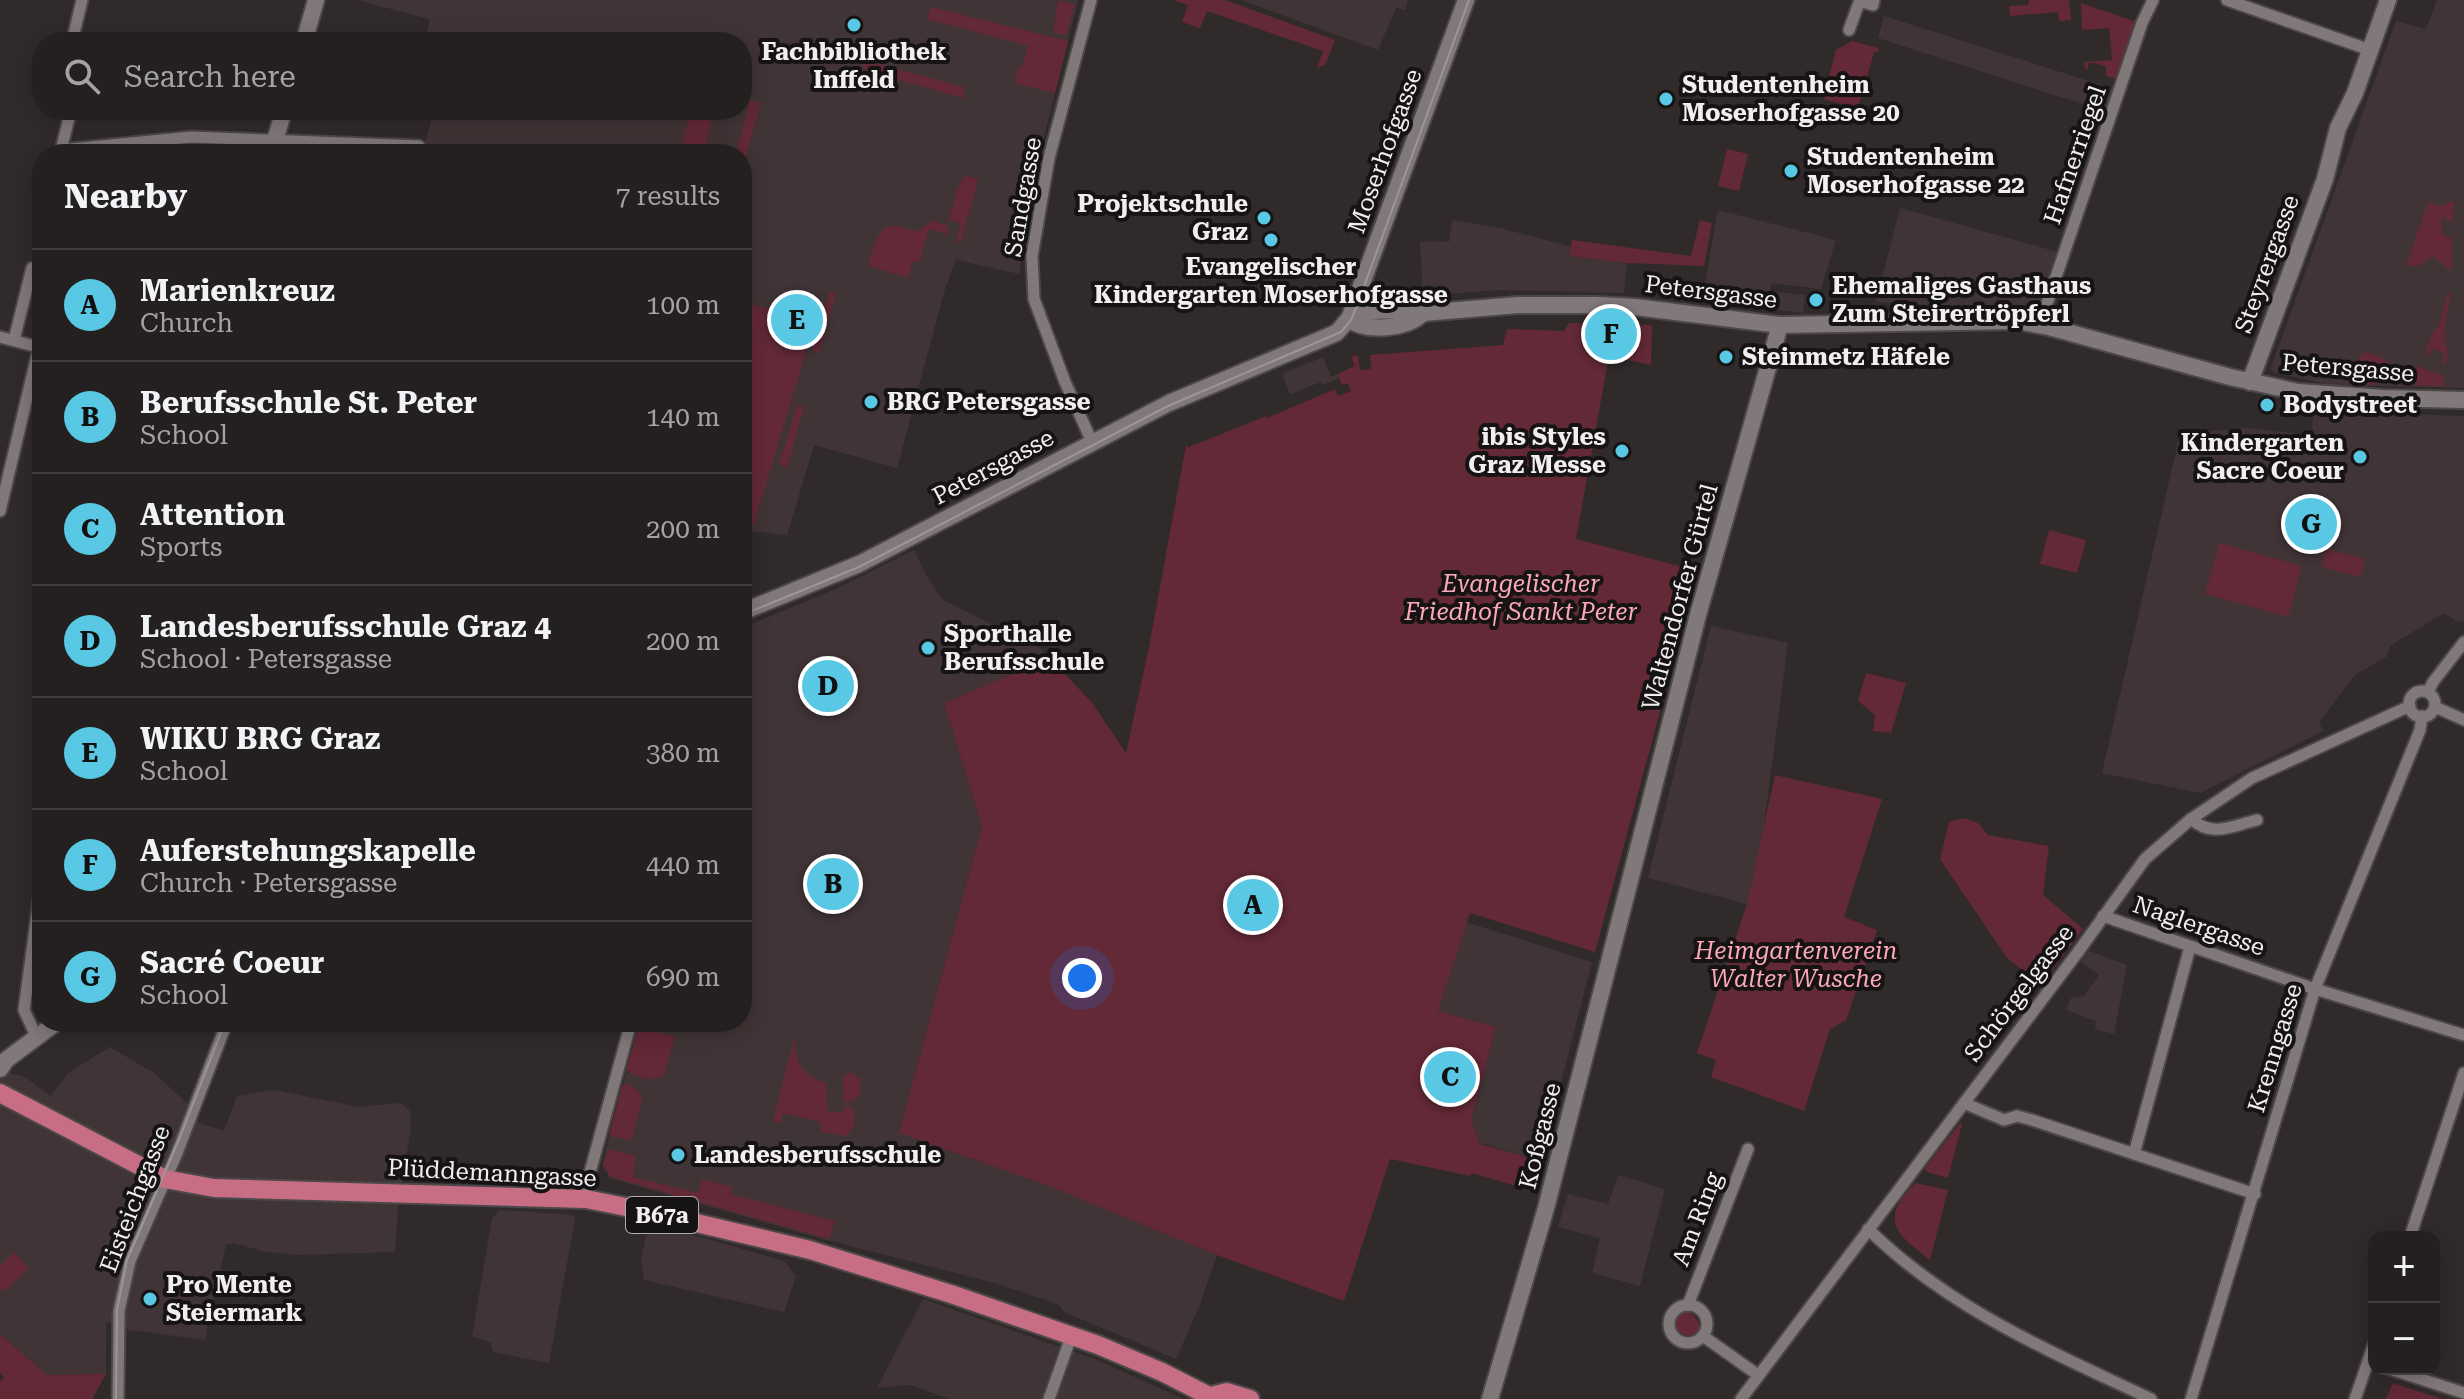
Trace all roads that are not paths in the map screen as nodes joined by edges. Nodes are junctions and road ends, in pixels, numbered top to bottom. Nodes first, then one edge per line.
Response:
1 (82, 0) edge
2 (316, 0) edge
3 (1091, 0) edge
4 (1466, 0) edge
5 (2153, 0) edge
6 (2227, 0) edge
7 (2388, 0) edge
8 (1860, 1) edge
9 (1874, 2) edge
10 (1849, 30) dead end
11 (74, 32) edge
12 (307, 32) edge
13 (2370, 50) junction
14 (68, 120) edge
15 (281, 120) edge
16 (62, 144) edge
17 (121, 144) edge
18 (255, 144) edge
19 (274, 144) edge
20 (32, 268) dead end
21 (1349, 319) junction
22 (2040, 324) junction
23 (1780, 325) junction
24 (0, 337) edge
25 (14, 340) junction
26 (32, 346) edge
27 (32, 381) edge
28 (2250, 382) junction
29 (2464, 400) edge
30 (1092, 442) junction
31 (0, 511) edge
32 (752, 608) edge
33 (2464, 642) edge
34 (2428, 692) junction
35 (2410, 706) junction
36 (2435, 707) junction
37 (2422, 716) junction
38 (2464, 720) edge
39 (2191, 819) junction
40 (2257, 820) dead end
41 (1629, 882) joint
42 (2103, 916) junction
43 (2190, 947) junction
44 (32, 951) edge
45 (2315, 989) junction
46 (32, 1027) edge
47 (34, 1032) edge
48 (42, 1032) edge
49 (223, 1032) edge
50 (628, 1032) edge
51 (2464, 1035) edge
52 (36, 1036) junction
53 (0, 1069) edge
54 (2464, 1073) edge
55 (0, 1093) edge
56 (1964, 1103) junction
57 (1748, 1149) dead end
58 (2134, 1154) junction
59 (165, 1179) junction
60 (2255, 1194) junction
61 (586, 1199) junction
62 (1868, 1229) junction
63 (2412, 1231) edge
64 (1688, 1305) junction
65 (1072, 1334) junction
66 (1703, 1336) junction
67 (2368, 1369) edge
68 (1758, 1375) junction
69 (2408, 1375) edge
70 (2464, 1393) edge
71 (1212, 1398) edge
72 (118, 1399) edge
73 (1049, 1399) edge
74 (1250, 1399) edge
75 (1490, 1399) edge
76 (1741, 1399) edge
77 (2151, 1399) edge
78 (2191, 1399) edge
79 (2355, 1399) edge

1 - 11 street
2 - 12 main road
3 - 30 street, Sandgasse
4 - 21 main road, Moserhofgasse
5 - 22 street, Hafnerriegel
6 - 13 street
7 - 13 main road, Steyrergasse
8 - 9 street
8 - 10 street
13 - 28 main road, Steyrergasse
14 - 16 street
15 - 19 main road
17 - 18 street
20 - 25 street
21 - 23 main road, Petersgasse
21 - 30 main road, Petersgasse
22 - 23 main road, Petersgasse
22 - 28 main road, Petersgasse
23 - 41 main road, Waltendorfer Gürtel
24 - 25 street
25 - 26 street
27 - 31 street
28 - 29 main road, Petersgasse
30 - 32 main road, Petersgasse
33 - 34 street
34 - 35 street
34 - 36 street
35 - 37 street
35 - 39 street, Schörgelgasse
36 - 37 street
36 - 38 street
37 - 45 street, Krenngasse
39 - 40 street
39 - 42 street, Schörgelgasse
41 - 75 main road, Koßgasse
42 - 43 street, Naglergasse
42 - 56 street, Schörgelgasse
43 - 45 street, Naglergasse
43 - 58 street
44 - 46 street
45 - 51 street, Naglergasse
45 - 60 street, Krenngasse
47 - 52 street
48 - 52 main road
49 - 59 street, Eisteichgasse
50 - 61 street
52 - 53 main road
54 - 63 street
55 - 59 main road, Plüddemanngasse / B67a
56 - 58 street
56 - 62 street, Schörgelgasse
57 - 64 street, Am Ring
58 - 60 street
59 - 61 main road, Plüddemanngasse / B67a
59 - 72 street, Eisteichgasse
60 - 78 street, Krenngasse
61 - 65 main road, Plüddemanngasse / B67a
62 - 68 street, Schörgelgasse
62 - 77 street
64 - 66 street, Am Ring
64 - 66 street, Am Ring
65 - 71 main road, Plüddemanngasse / B67a
65 - 73 street
66 - 68 street, Am Ring
67 - 79 street
68 - 76 street, Schörgelgasse
69 - 70 street
71 - 74 main road, Plüddemanngasse / B67a

